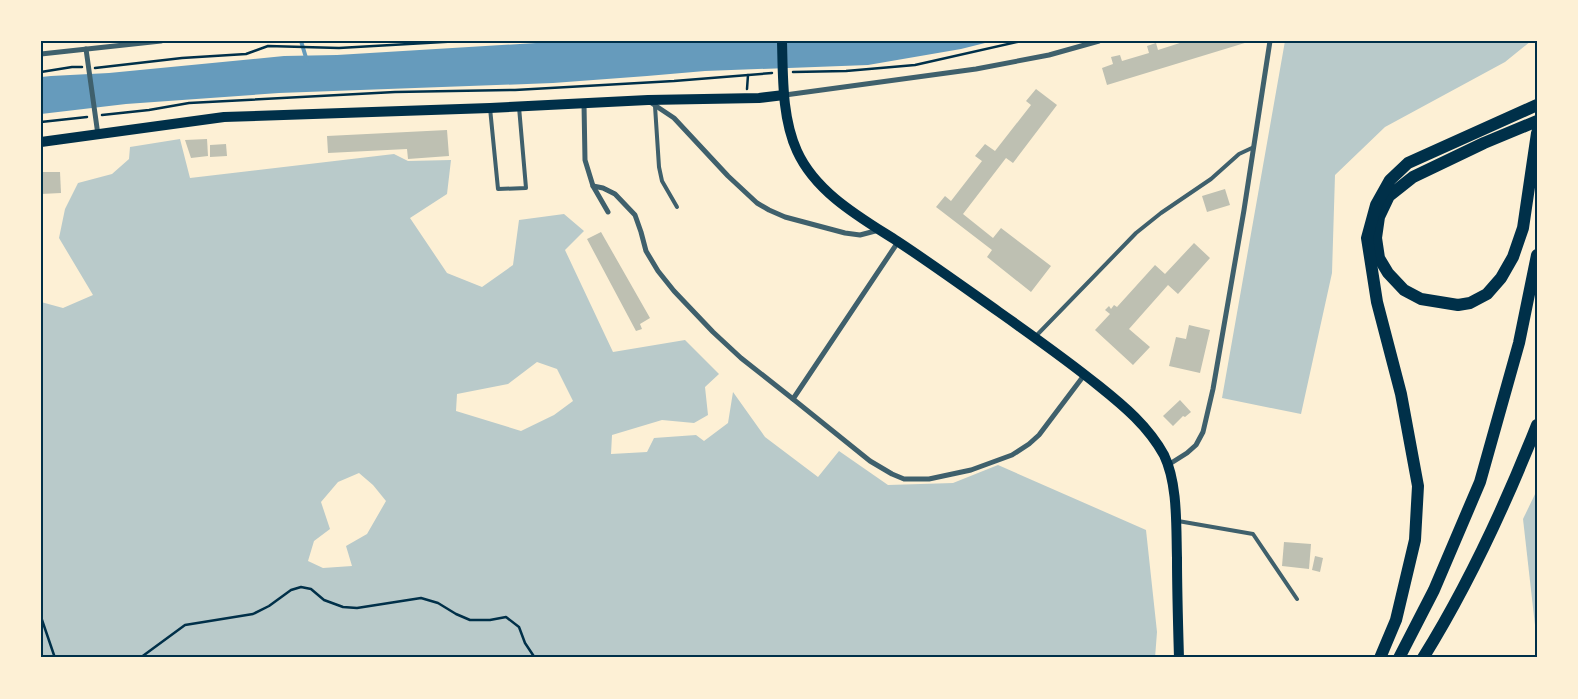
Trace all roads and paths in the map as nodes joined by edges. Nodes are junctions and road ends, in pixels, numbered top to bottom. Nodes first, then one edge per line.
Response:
1 (161, 41) edge
2 (461, 41) edge
3 (782, 41) edge
4 (1021, 41) edge
5 (1099, 41) edge
6 (1270, 41) edge
7 (86, 49) junction
8 (41, 54) edge
9 (41, 72) edge
10 (792, 72) dead end
11 (774, 73) dead end
12 (784, 95) junction
13 (651, 103) junction
14 (584, 104) junction
15 (1537, 105) edge
16 (519, 107) junction
17 (490, 108) junction
18 (1537, 121) edge
19 (41, 122) edge
20 (98, 135) junction
21 (1536, 136) edge
22 (41, 142) edge
23 (1254, 147) junction
24 (593, 186) junction
25 (678, 207) dead end
26 (608, 212) dead end
27 (880, 230) junction
28 (898, 242) junction
29 (1537, 255) edge
30 (1035, 337) junction
31 (1085, 374) junction
32 (793, 400) junction
33 (1537, 425) edge
34 (1168, 465) junction
35 (1176, 521) junction
36 (1297, 599) dead end
37 (41, 617) edge
38 (55, 658) edge
39 (140, 658) edge
40 (535, 658) edge
41 (1179, 658) edge
42 (1380, 658) edge
43 (1399, 658) edge
44 (1423, 658) edge

1 - 7 street
2 - 9 path
3 - 12 main road
4 - 10 path
5 - 12 street
6 - 23 street
7 - 8 street
7 - 20 street
11 - 19 path
12 - 13 main road
12 - 27 main road
13 - 14 main road
13 - 25 lane
13 - 27 street
14 - 16 main road
14 - 24 street
15 - 42 highway
16 - 17 main road
16 - 17 lane
17 - 20 main road
18 - 21 highway
20 - 22 main road
23 - 30 lane
23 - 34 street
24 - 26 street
24 - 32 street
27 - 28 main road
28 - 30 main road
28 - 32 street
29 - 43 highway
30 - 31 main road
31 - 32 street
31 - 34 main road
33 - 44 highway
34 - 35 main road
35 - 36 lane
35 - 41 main road
37 - 38 path
39 - 40 path

